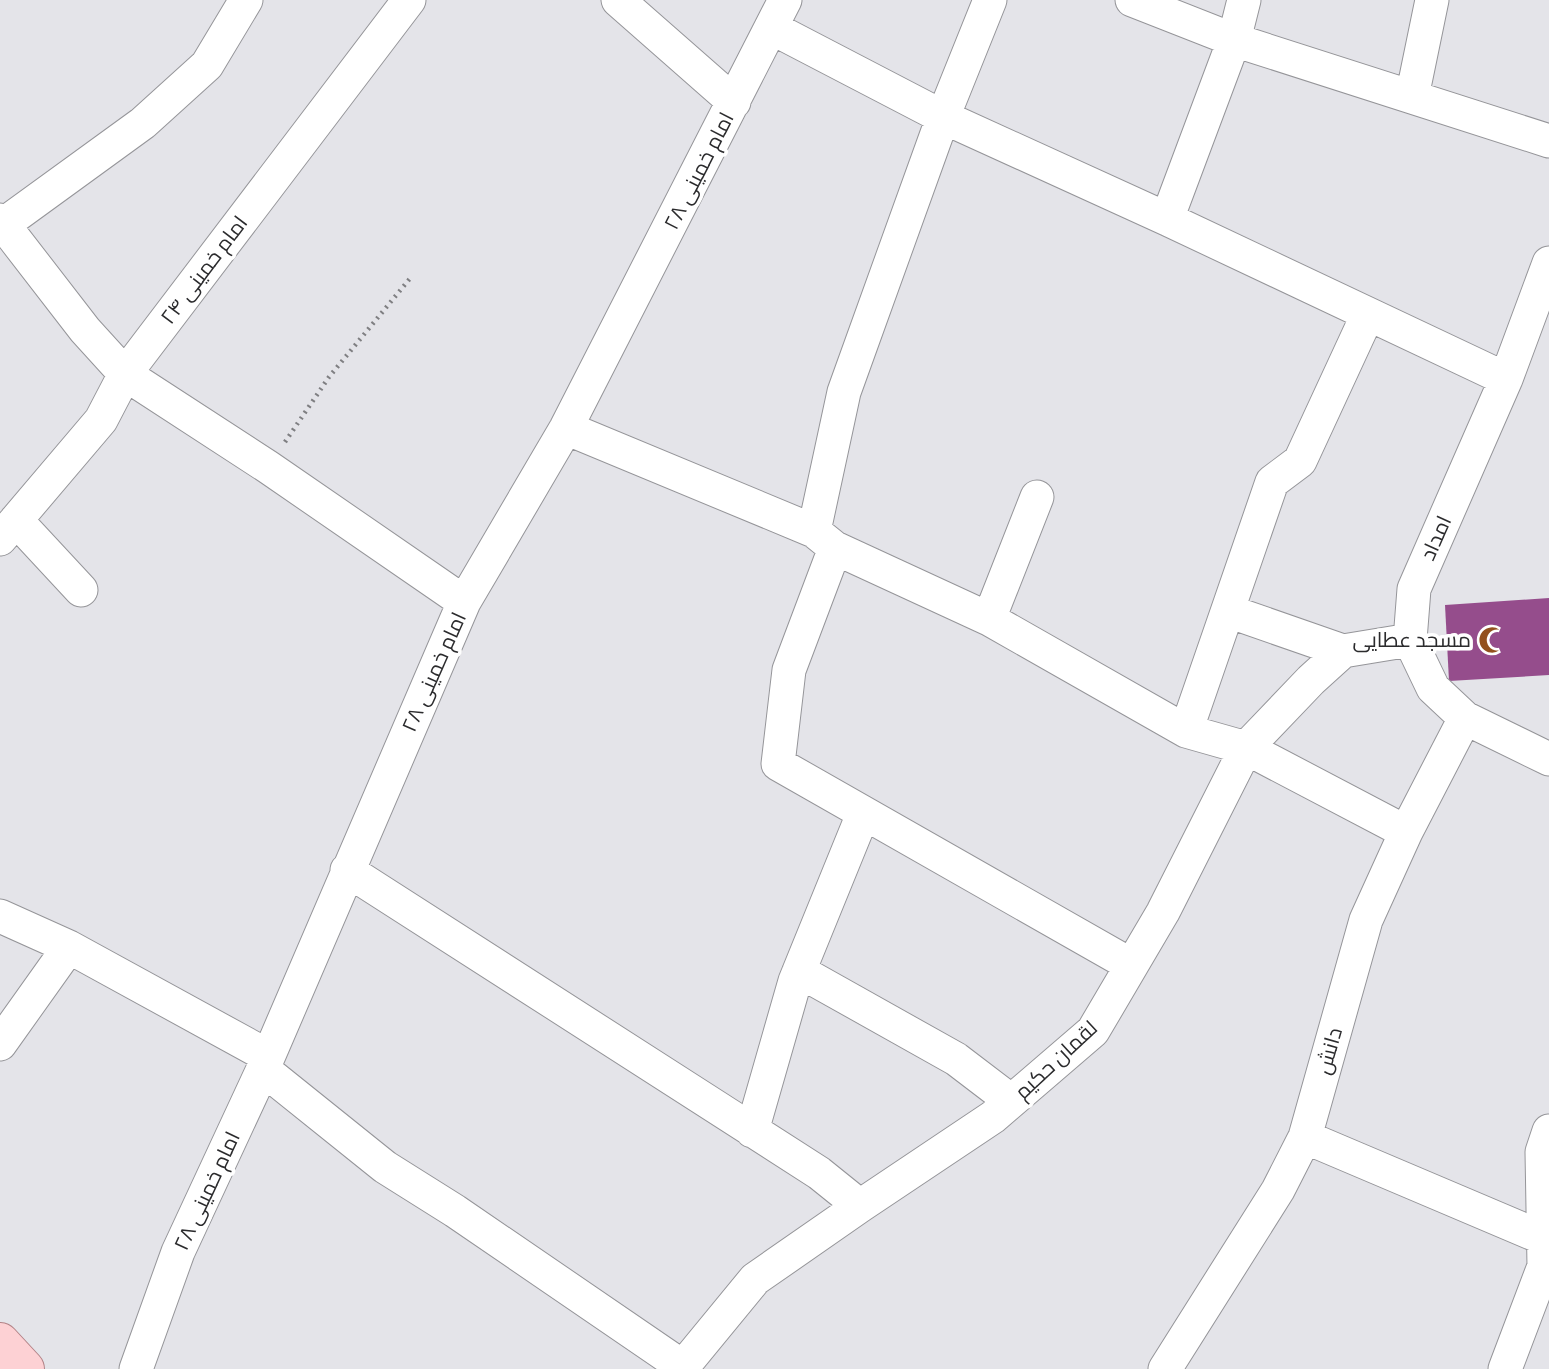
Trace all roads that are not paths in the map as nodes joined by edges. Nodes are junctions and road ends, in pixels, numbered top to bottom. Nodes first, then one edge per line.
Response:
1 (246, 0) edge
2 (409, 0) edge
3 (618, 0) edge
4 (990, 0) edge
5 (1132, 0) edge
6 (1244, 0) edge
7 (1432, 0) edge
8 (779, 14) edge
9 (1234, 40) junction
10 (1412, 97) junction
11 (734, 103) junction
12 (943, 117) junction
13 (1549, 141) edge
14 (1167, 219) junction
15 (1, 224) edge
16 (1549, 263) edge
17 (1368, 314) junction
18 (1537, 332) edge
19 (125, 374) junction
20 (1506, 379) junction
21 (566, 428) junction
22 (1037, 497) dead end
23 (8, 530) edge
24 (824, 540) junction
25 (81, 590) dead end
26 (464, 602) junction
27 (1228, 611) junction
28 (989, 619) junction
29 (1410, 640) junction
30 (1343, 651) junction
31 (1465, 718) junction
32 (1186, 731) junction
33 (1246, 748) junction
34 (1549, 759) edge
35 (863, 814) junction
36 (1406, 832) junction
37 (347, 870) junction
38 (0, 916) edge
39 (69, 947) junction
40 (1131, 965) junction
41 (799, 971) junction
42 (0, 1044) edge
43 (266, 1062) junction
44 (1011, 1101) junction
45 (752, 1131) junction
46 (1549, 1132) edge
47 (1305, 1137) junction
48 (860, 1206) junction
49 (1545, 1257) edge
50 (0, 1342) edge
51 (683, 1368) edge
52 (25, 1369) edge
53 (135, 1369) edge
54 (1165, 1369) edge
55 (1505, 1369) edge

1 - 15 street
2 - 19 street, امام خمینی ۲۴
3 - 11 street
4 - 12 street
5 - 9 street
6 - 9 street
7 - 10 street
8 - 11 street, امام خمینی ۲۸
8 - 12 street
9 - 10 street
9 - 14 street
10 - 13 street
11 - 21 street, امام خمینی ۲۸
12 - 14 street
12 - 24 street
14 - 17 street
15 - 19 street
16 - 18 street, امداد
17 - 20 street
17 - 27 street
18 - 20 street, امداد
19 - 23 street, امام خمینی ۲۴
19 - 26 street
20 - 29 street, امداد
21 - 24 street
21 - 26 street, امام خمینی ۲۸
22 - 28 street
23 - 25 street
24 - 28 street
24 - 35 street
26 - 37 street, امام خمینی ۲۸
27 - 30 street
27 - 32 street
28 - 32 street
29 - 30 street
29 - 31 street
30 - 33 street, لقمان حکیم
31 - 34 street
31 - 36 street, دانش
32 - 33 street
33 - 36 street
33 - 40 street, لقمان حکیم
35 - 40 street
35 - 41 street
36 - 47 street, دانش
37 - 43 street, امام خمینی ۲۸
37 - 45 street
38 - 39 street
39 - 42 street
39 - 43 street
40 - 44 street, لقمان حکیم
41 - 44 street
41 - 45 street
43 - 51 street
43 - 53 street, امام خمینی ۲۸
44 - 48 street, لقمان حکیم
45 - 48 street
46 - 49 street
47 - 49 street
47 - 54 street, دانش
48 - 51 street, لقمان حکیم
49 - 55 street
50 - 52 main road

